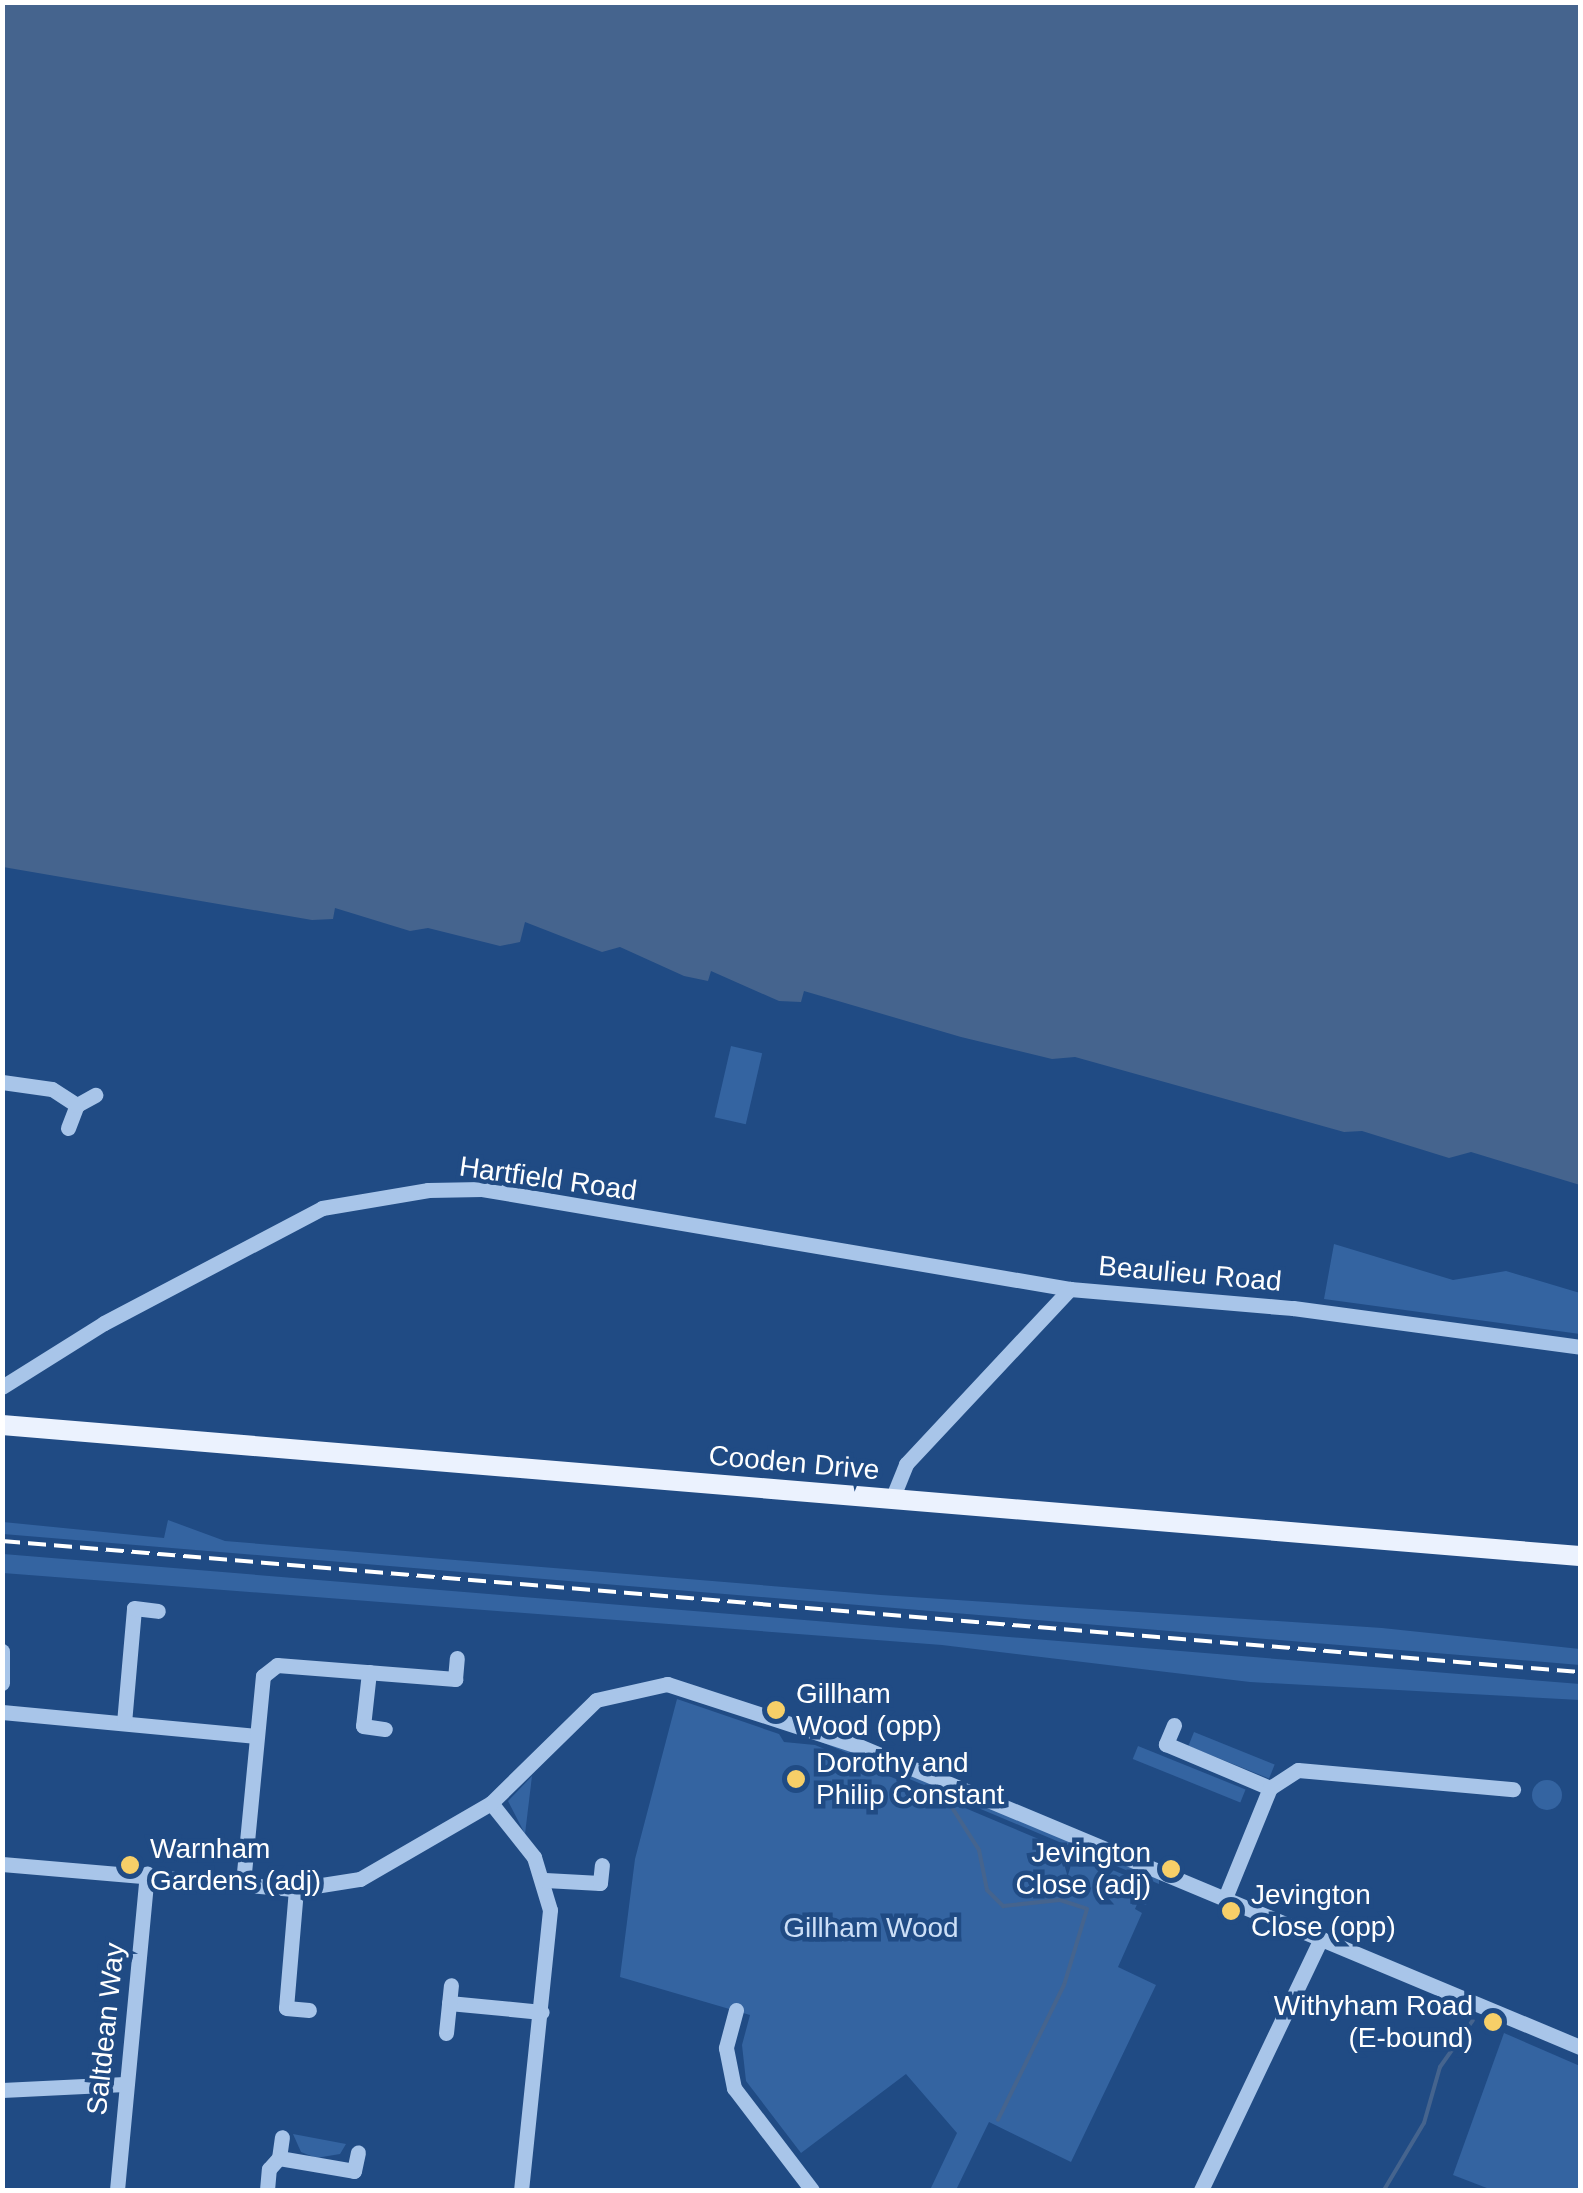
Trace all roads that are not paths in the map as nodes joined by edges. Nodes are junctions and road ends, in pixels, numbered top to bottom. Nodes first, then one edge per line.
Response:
1 (2, 1082) edge
2 (96, 1095) dead end
3 (77, 1106) junction
4 (68, 1128) dead end
5 (1070, 1290) junction
6 (1580, 1348) edge
7 (2, 1387) edge
8 (2, 1425) edge
9 (892, 1499) junction
10 (1580, 1556) edge
11 (158, 1610) dead end
12 (2, 1651) edge
13 (458, 1658) dead end
14 (369, 1672) junction
15 (2, 1683) edge
16 (2, 1712) edge
17 (124, 1723) junction
18 (1174, 1724) dead end
19 (385, 1729) dead end
20 (254, 1736) junction
21 (1270, 1788) junction
22 (1513, 1789) dead end
23 (491, 1802) junction
24 (2, 1864) edge
25 (602, 1865) dead end
26 (147, 1873) junction
27 (545, 1880) junction
28 (242, 1883) junction
29 (296, 1889) junction
30 (1224, 1898) junction
31 (1321, 1938) junction
32 (450, 1985) dead end
33 (449, 2003) junction
34 (309, 2010) dead end
35 (736, 2010) dead end
36 (542, 2012) junction
37 (446, 2033) dead end
38 (1580, 2047) edge
39 (125, 2084) junction
40 (2, 2090) edge
41 (282, 2137) dead end
42 (358, 2152) dead end
43 (279, 2158) junction
44 (117, 2190) edge
45 (267, 2190) edge
46 (521, 2190) edge
47 (812, 2190) edge
48 (1202, 2190) edge

1 - 3 street
2 - 3 street
3 - 4 street
5 - 6 street, Beaulieu Road
5 - 7 street, Hartfield Road
5 - 9 street, Beaulieu Road
8 - 9 main road, Cooden Drive
9 - 10 main road, Cooden Drive
11 - 17 street
12 - 15 street
13 - 14 street
14 - 19 street
14 - 20 street
16 - 17 street
17 - 20 street
18 - 21 street
20 - 28 street
21 - 22 street
21 - 30 street
23 - 27 street
23 - 29 street
23 - 30 street
24 - 26 street
25 - 27 street
26 - 28 street
26 - 39 street, Saltdean Way
27 - 36 street
28 - 29 street
29 - 34 street
30 - 31 street
31 - 38 street
31 - 48 street
32 - 33 street
33 - 36 street
33 - 37 street
35 - 47 street
36 - 46 street
39 - 40 street
39 - 44 street, Saltdean Way
41 - 43 street
42 - 43 street
43 - 45 street

